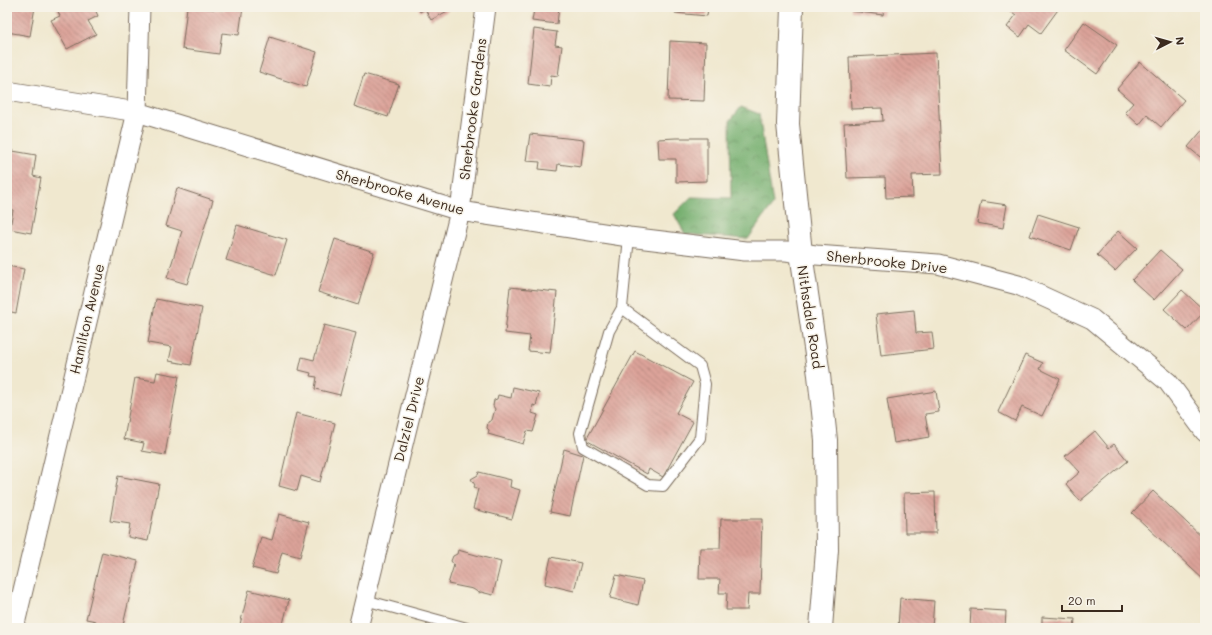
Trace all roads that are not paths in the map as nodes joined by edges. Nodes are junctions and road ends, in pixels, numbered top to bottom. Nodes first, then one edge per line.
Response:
1 (140, 7) edge
2 (486, 7) edge
3 (792, 7) edge
4 (7, 91) edge
5 (136, 112) junction
6 (460, 211) junction
7 (629, 237) junction
8 (800, 253) junction
9 (622, 308) junction
10 (1205, 432) edge
11 (364, 600) junction
12 (14, 628) edge
13 (358, 628) edge
14 (467, 628) edge
15 (821, 628) edge

1 - 5 street, Hamilton Avenue
2 - 6 street, Sherbrooke Gardens
3 - 8 street, Nithsdale Road
4 - 5 street, Sherbrooke Avenue
5 - 6 street, Sherbrooke Avenue
5 - 12 street, Hamilton Avenue
6 - 7 street, Sherbrooke Avenue
6 - 11 street, Dalziel Drive
7 - 8 street, Sherbrooke Avenue
7 - 9 lane
8 - 10 street, Sherbrooke Drive
8 - 15 street, Nithsdale Road
9 - 9 lane
11 - 13 street, Dalziel Drive
11 - 14 lane

